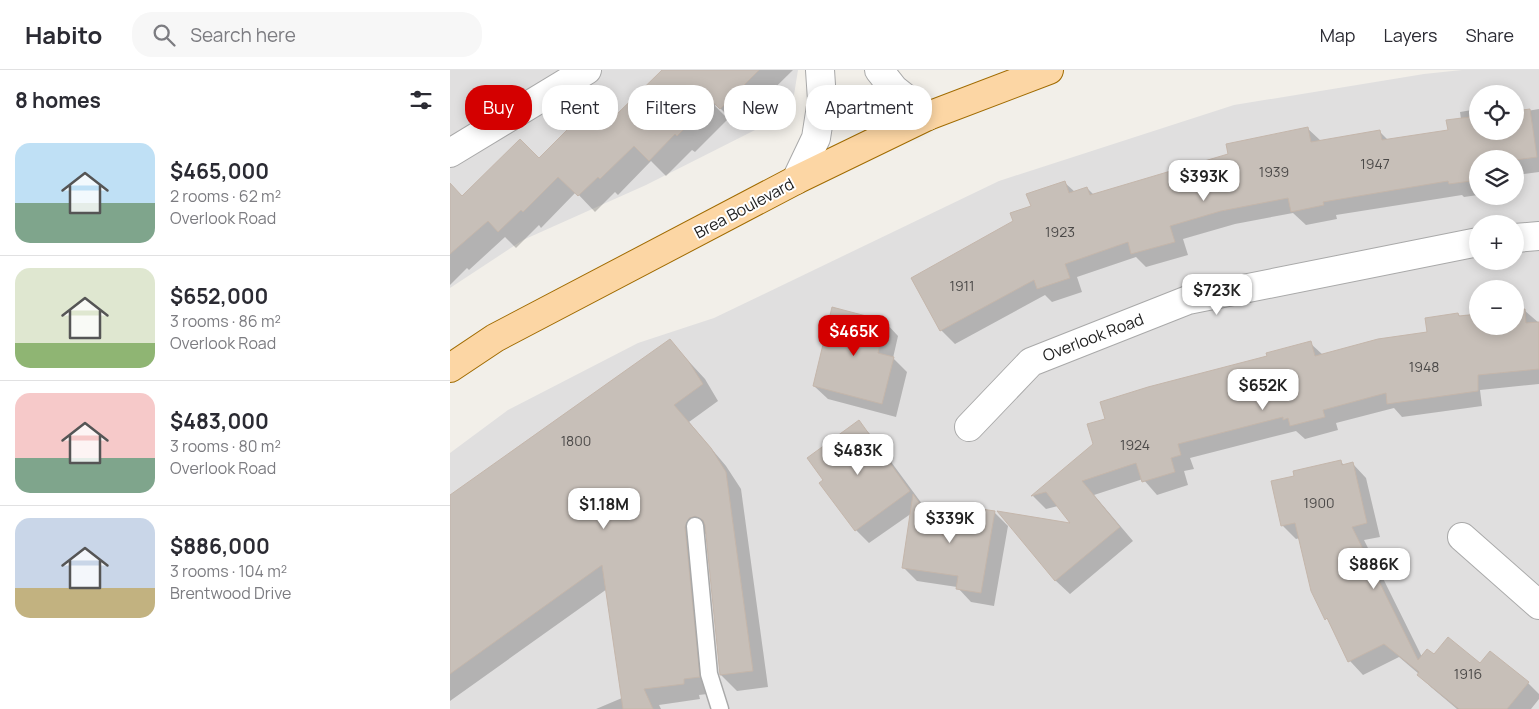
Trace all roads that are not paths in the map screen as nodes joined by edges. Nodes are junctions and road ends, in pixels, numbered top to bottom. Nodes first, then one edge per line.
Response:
1 (587, 70) edge
2 (820, 70) edge
3 (879, 70) edge
4 (904, 70) edge
5 (1049, 70) edge
6 (891, 85) edge
7 (912, 85) edge
8 (932, 114) edge
9 (899, 130) edge
10 (450, 153) edge
11 (796, 180) junction
12 (1539, 236) edge
13 (1524, 237) edge
14 (1469, 244) edge
15 (450, 368) edge
16 (969, 427) dead end
17 (695, 526) dead end
18 (1462, 538) dead end
19 (1539, 605) edge
20 (718, 708) edge

1 - 10 street
2 - 11 street
3 - 6 street
4 - 7 street
5 - 8 main road, Brea Boulevard
9 - 11 main road, Brea Boulevard
11 - 15 main road, Brea Boulevard
12 - 13 street
14 - 16 street, Overlook Road
17 - 20 lane
18 - 19 street

